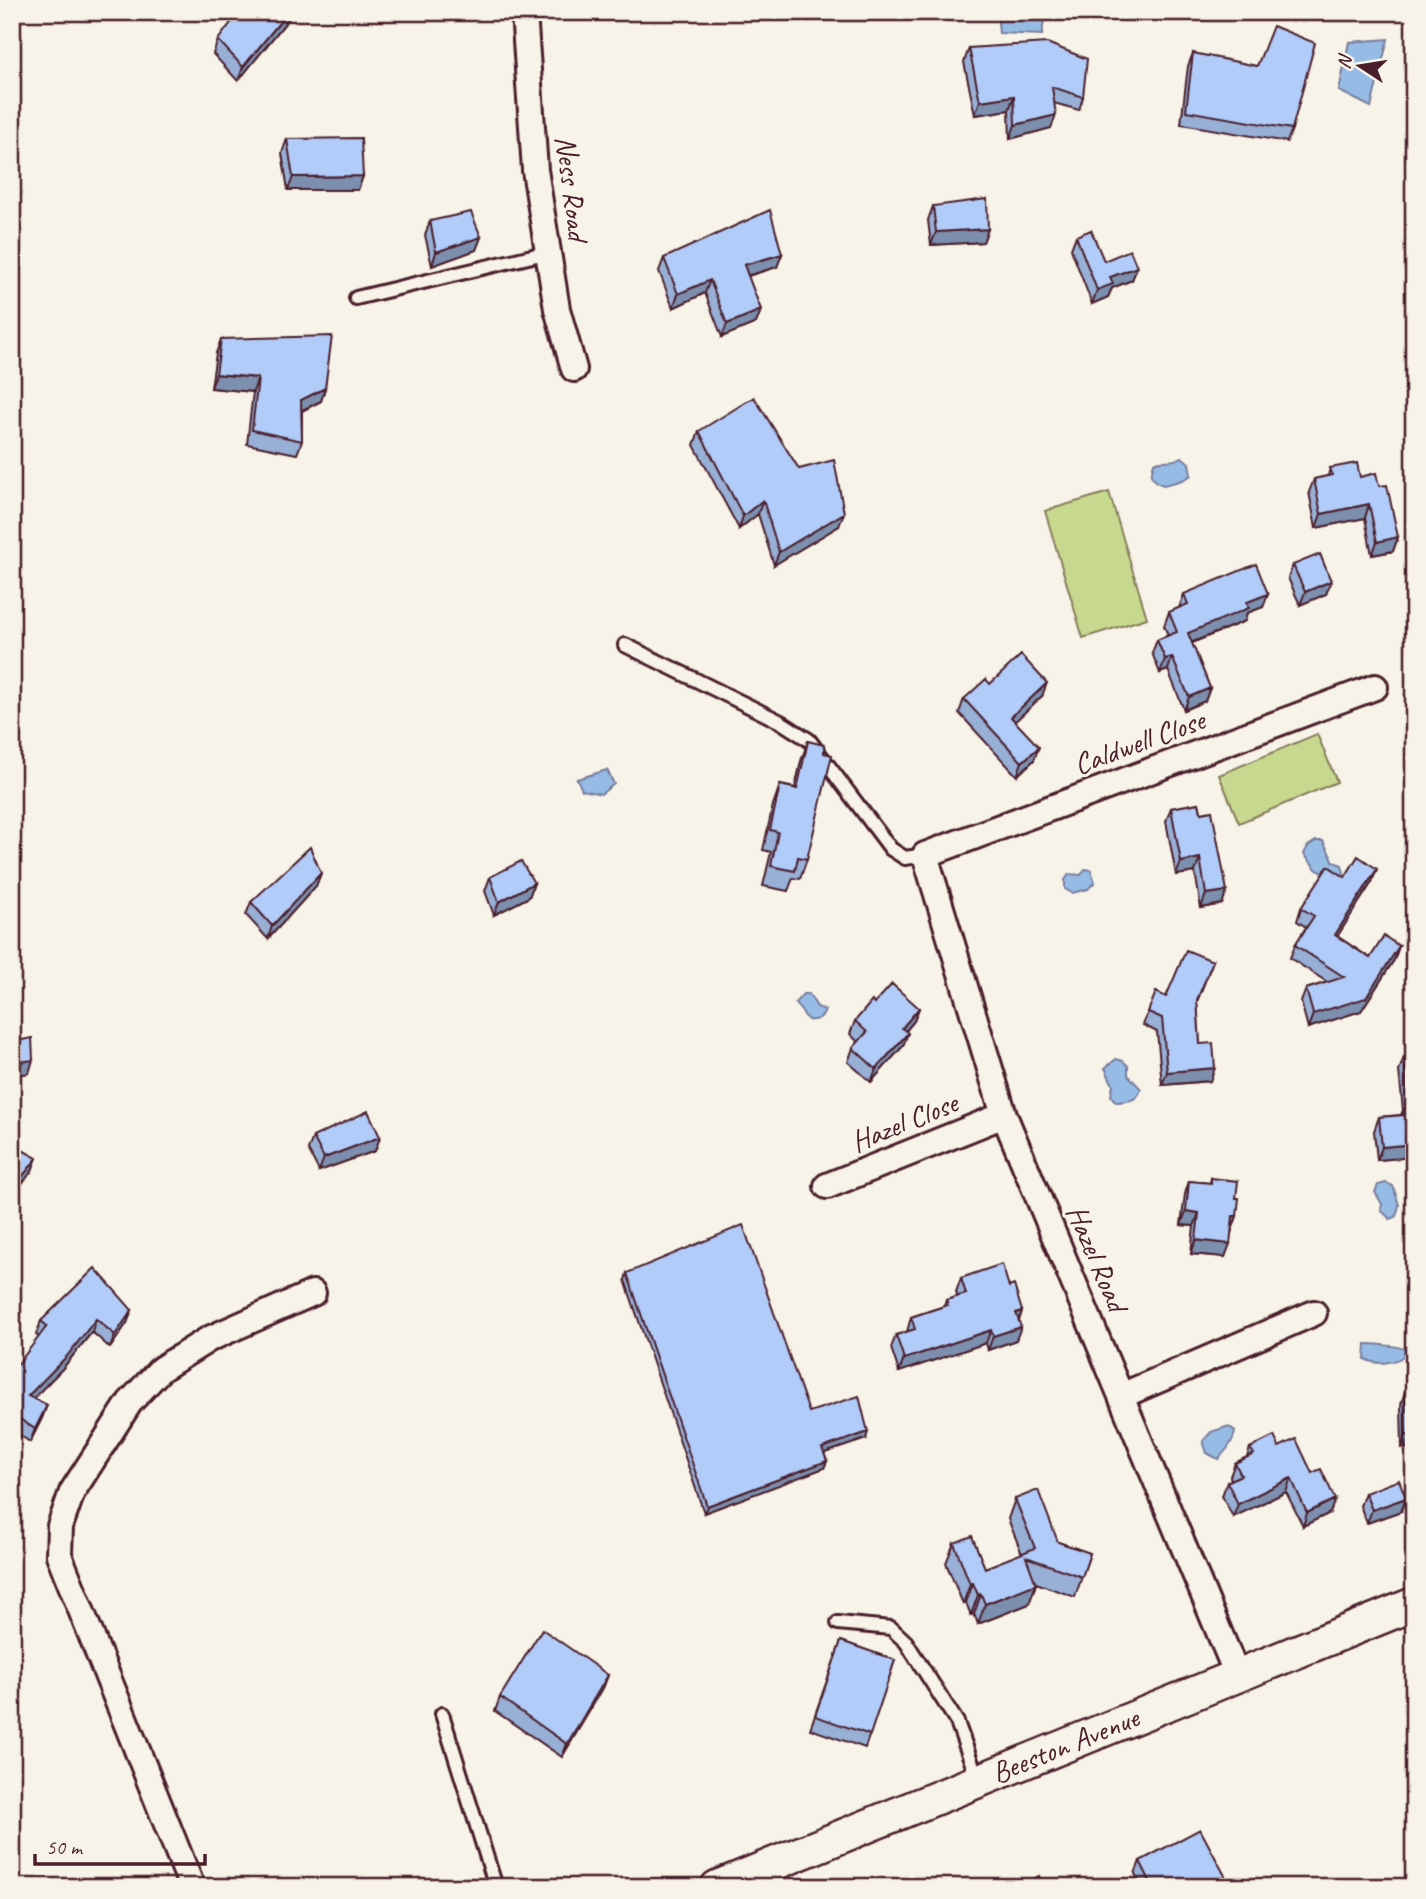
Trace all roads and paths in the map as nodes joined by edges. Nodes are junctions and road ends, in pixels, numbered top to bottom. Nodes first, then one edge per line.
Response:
1 (524, 12) edge
2 (549, 252) junction
3 (356, 298) dead end
4 (574, 369) dead end
5 (625, 645) dead end
6 (1375, 687) dead end
7 (925, 855) junction
8 (1004, 1115) junction
9 (827, 1186) dead end
10 (313, 1293) dead end
11 (1314, 1313) dead end
12 (1121, 1396) junction
13 (1414, 1604) edge
14 (838, 1623) dead end
15 (1237, 1675) junction
16 (442, 1714) dead end
17 (979, 1780) junction
18 (191, 1887) edge
19 (496, 1887) edge
20 (717, 1887) edge

1 - 2 street, Ness Road
2 - 3 lane
2 - 4 street, Ness Road
5 - 7 lane
6 - 7 street, Caldwell Close
7 - 8 street, Hazel Road
8 - 9 street, Hazel Close
8 - 12 street, Hazel Road
10 - 18 street
11 - 12 street
12 - 15 street, Hazel Road
13 - 15 street, Beeston Avenue
14 - 17 lane
15 - 17 street, Beeston Avenue
16 - 19 lane
17 - 20 street, Beeston Avenue

